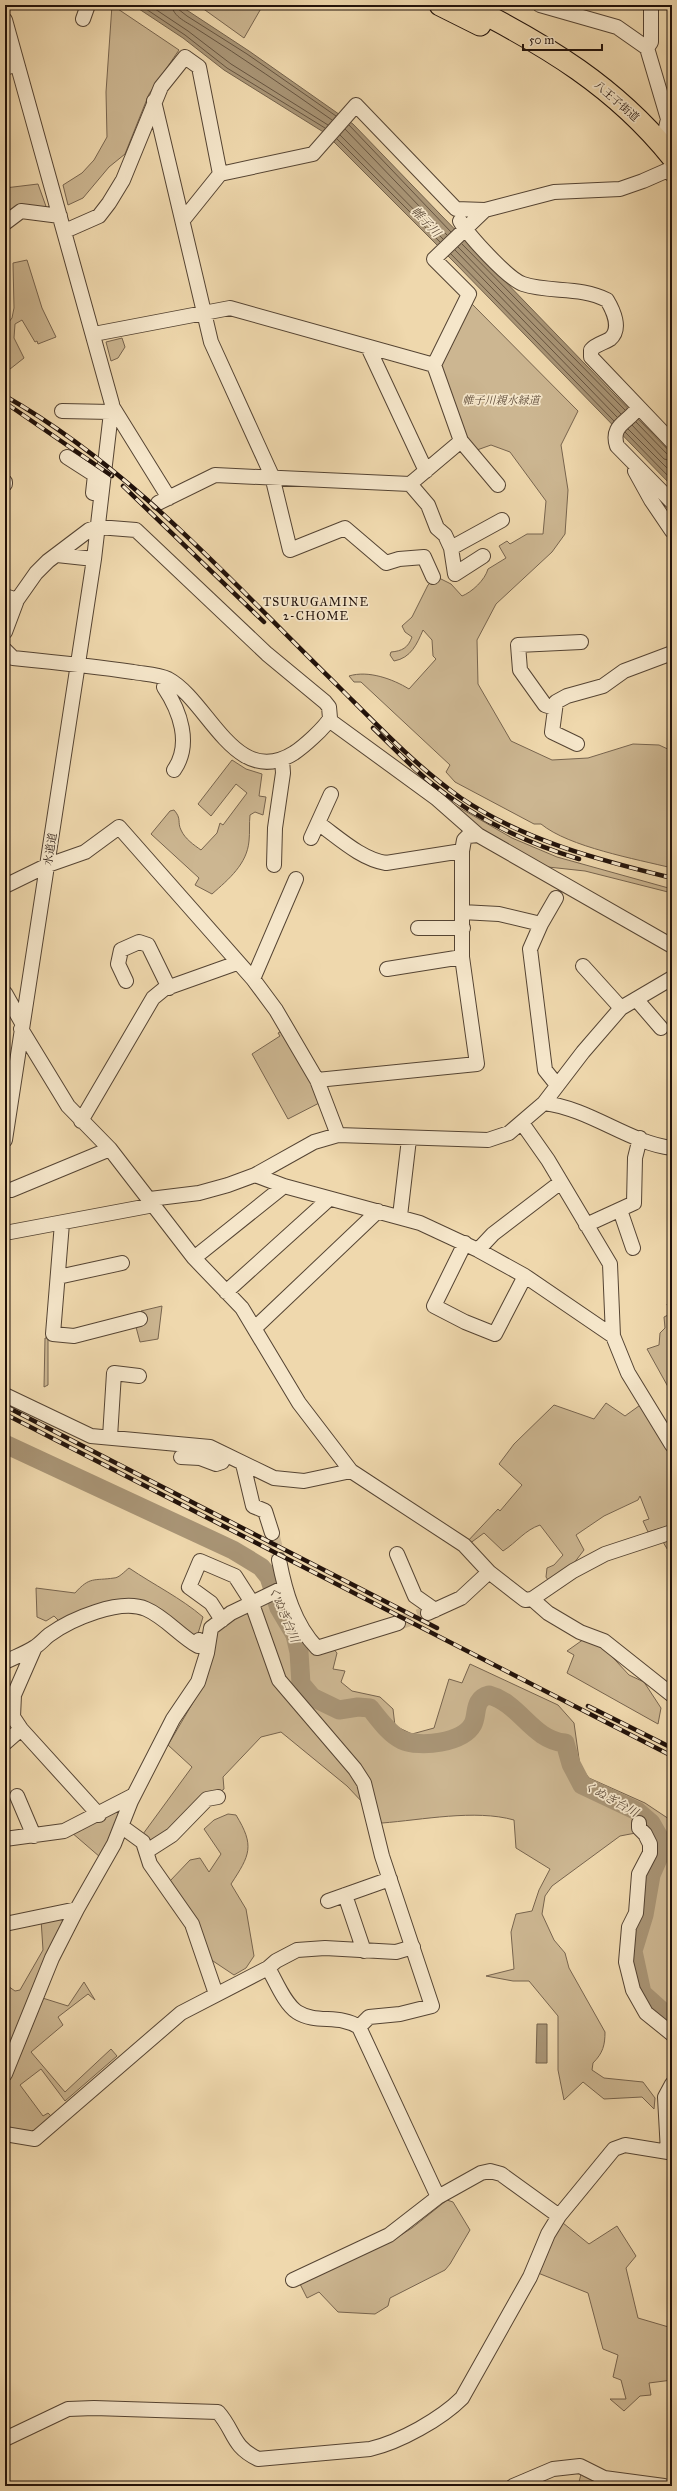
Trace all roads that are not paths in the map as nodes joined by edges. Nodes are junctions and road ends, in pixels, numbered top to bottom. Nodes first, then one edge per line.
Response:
1 (88, 5) edge
2 (440, 5) edge
3 (467, 5) edge
4 (540, 5) edge
5 (651, 5) edge
6 (82, 19) dead end
7 (5, 20) edge
8 (646, 48) junction
9 (555, 54) junction
10 (11, 66) edge
11 (154, 100) junction
12 (658, 140) junction
13 (672, 157) edge
14 (220, 174) junction
15 (672, 175) edge
16 (456, 209) junction
17 (485, 210) junction
18 (60, 216) junction
19 (183, 220) junction
20 (5, 223) edge
21 (463, 230) junction
22 (65, 231) junction
23 (204, 311) junction
24 (94, 334) junction
25 (368, 347) junction
26 (434, 365) junction
27 (637, 408) junction
28 (112, 409) junction
29 (62, 411) dead end
30 (460, 441) junction
31 (672, 442) edge
32 (67, 457) dead end
33 (631, 461) junction
34 (426, 471) junction
35 (272, 476) junction
36 (410, 484) junction
37 (498, 485) dead end
38 (672, 502) edge
39 (502, 520) dead end
40 (93, 529) junction
41 (672, 531) edge
42 (451, 548) junction
43 (57, 555) junction
44 (483, 556) dead end
45 (94, 559) junction
46 (433, 577) dead end
47 (11, 598) edge
48 (5, 632) edge
49 (581, 642) dead end
50 (5, 650) edge
51 (672, 653) edge
52 (78, 665) junction
53 (168, 679) junction
54 (554, 708) junction
55 (329, 720) junction
56 (577, 744) dead end
57 (282, 758) junction
58 (174, 770) dead end
59 (331, 794) dead end
60 (318, 823) junction
61 (478, 835) junction
62 (311, 838) dead end
63 (462, 851) junction
64 (48, 865) junction
65 (274, 865) dead end
66 (296, 879) dead end
67 (5, 886) edge
68 (560, 890) junction
69 (462, 912) junction
70 (541, 924) junction
71 (418, 928) dead end
72 (463, 928) junction
73 (672, 946) edge
74 (462, 957) junction
75 (237, 963) junction
76 (583, 966) dead end
77 (387, 969) dead end
78 (672, 978) edge
79 (253, 979) junction
80 (126, 980) dead end
81 (169, 988) junction
82 (5, 993) edge
83 (636, 999) junction
84 (621, 1008) junction
85 (21, 1026) junction
86 (661, 1028) dead end
87 (317, 1080) junction
88 (557, 1085) junction
89 (544, 1103) junction
90 (81, 1121) junction
91 (522, 1123) junction
92 (338, 1135) junction
93 (640, 1138) junction
94 (409, 1139) junction
95 (5, 1140) edge
96 (672, 1148) edge
97 (110, 1149) junction
98 (255, 1175) junction
99 (561, 1182) junction
100 (284, 1186) junction
101 (5, 1190) edge
102 (329, 1199) junction
103 (152, 1202) junction
104 (620, 1210) junction
105 (378, 1211) junction
106 (400, 1216) junction
107 (62, 1223) junction
108 (586, 1225) junction
109 (5, 1233) edge
110 (465, 1243) junction
111 (633, 1248) dead end
112 (478, 1250) junction
113 (194, 1258) junction
114 (122, 1263) dead end
115 (526, 1276) junction
116 (58, 1277) junction
117 (226, 1292) junction
118 (140, 1319) dead end
119 (256, 1327) junction
120 (613, 1336) junction
121 (139, 1376) dead end
122 (5, 1395) edge
123 (110, 1437) junction
124 (672, 1445) edge
125 (226, 1455) junction
126 (181, 1457) dead end
127 (243, 1464) junction
128 (351, 1471) junction
129 (672, 1532) edge
130 (272, 1533) tunnel mouth
131 (397, 1554) dead end
132 (279, 1560) tunnel mouth
133 (489, 1572) junction
134 (277, 1590) junction
135 (532, 1599) junction
136 (251, 1601) junction
137 (398, 1623) tunnel mouth
138 (209, 1629) junction
139 (35, 1647) junction
140 (5, 1662) edge
141 (672, 1695) edge
142 (21, 1729) junction
143 (5, 1742) edge
144 (134, 1795) junction
145 (17, 1796) dead end
146 (218, 1797) dead end
147 (99, 1815) junction
148 (639, 1824) dead end
149 (121, 1826) junction
150 (34, 1836) junction
151 (5, 1839) edge
152 (147, 1851) junction
153 (390, 1879) junction
154 (345, 1895) junction
155 (328, 1901) dead end
156 (77, 1909) junction
157 (5, 1924) edge
158 (413, 1947) junction
159 (364, 1951) junction
160 (268, 1968) junction
161 (216, 1994) junction
162 (359, 2028) junction
163 (672, 2034) edge
164 (5, 2074) edge
165 (672, 2084) edge
166 (5, 2134) edge
167 (438, 2197) junction
168 (559, 2216) junction
169 (293, 2280) dead end
170 (5, 2439) edge
171 (513, 2486) edge
172 (664, 2486) edge

1 - 6 street
2 - 9 highway, 八王子街道
3 - 9 highway, 八王子街道
4 - 8 street
5 - 8 street
7 - 10 street
8 - 12 street
9 - 12 highway, 八王子街道
10 - 18 street
11 - 14 street
11 - 19 street
11 - 22 street
12 - 13 highway, 八王子街道
14 - 16 street
14 - 19 street
15 - 17 street
16 - 17 street
16 - 21 street
17 - 21 street
18 - 20 street
18 - 22 street
19 - 23 street
21 - 26 street
21 - 27 street
22 - 24 street
23 - 24 street
23 - 25 street
23 - 35 street
24 - 28 street
25 - 26 street
25 - 34 street
26 - 30 street
27 - 31 street
27 - 33 street
28 - 29 street
28 - 35 street
28 - 40 street
30 - 34 street
30 - 37 street
32 - 40 street
33 - 38 street
33 - 41 street
34 - 36 street
35 - 36 street
35 - 46 street
36 - 42 street
39 - 42 street
40 - 43 street
40 - 45 street, 水道道
40 - 55 street
42 - 44 street
43 - 45 street
43 - 47 street
45 - 52 street, 水道道
47 - 48 street
49 - 54 street
50 - 52 street
51 - 54 street
52 - 53 street
52 - 64 street, 水道道
53 - 57 street
53 - 58 street
54 - 56 street
55 - 57 street
55 - 61 street
57 - 65 street
59 - 60 street
60 - 62 street
60 - 63 street
61 - 63 street
61 - 68 street
63 - 69 street
64 - 67 street
64 - 75 street
64 - 85 street, 水道道
66 - 79 street
68 - 70 street
68 - 73 street
69 - 70 street
69 - 72 street
70 - 88 street
71 - 72 street
72 - 74 street
74 - 77 street
74 - 87 street
75 - 79 street
75 - 81 street
76 - 84 street
78 - 83 street
79 - 87 street
80 - 81 street
81 - 90 street
82 - 85 street
83 - 84 street
83 - 86 street
84 - 88 street
85 - 90 street
85 - 95 street, 水道道
87 - 92 street
88 - 89 street
89 - 91 street
89 - 93 street
90 - 97 street
91 - 94 street
91 - 99 street
92 - 94 street
92 - 98 street
93 - 96 street
93 - 104 street
94 - 106 street
97 - 101 street
97 - 103 street
98 - 100 street
98 - 103 street
99 - 108 street
99 - 112 street
100 - 102 street
100 - 113 street
102 - 105 street
102 - 117 street
103 - 107 street
103 - 113 street
104 - 108 street
104 - 111 street
105 - 106 street
105 - 119 street
106 - 110 street
107 - 109 street
107 - 116 street
108 - 120 street
110 - 112 street
110 - 115 street
112 - 115 street
113 - 117 street
114 - 116 street
115 - 120 street
116 - 118 street
117 - 119 street
119 - 128 street
120 - 124 street
121 - 123 street
122 - 123 street
123 - 125 street
125 - 126 street
125 - 127 street
127 - 128 street
127 - 130 street
128 - 133 street
129 - 135 street
131 - 133 street
132 - 134 street
133 - 135 street
134 - 136 street
134 - 137 street
135 - 141 street
136 - 138 street
136 - 138 street
136 - 153 street
138 - 139 street
138 - 144 street
139 - 140 street
139 - 142 street
142 - 143 street
142 - 147 street
144 - 147 street
144 - 149 street
145 - 150 street
146 - 152 street
147 - 150 street
148 - 163 street
149 - 152 street
149 - 156 street
150 - 151 street
152 - 161 street
153 - 154 street
153 - 158 street
154 - 155 street
154 - 159 street
156 - 157 street
156 - 164 street
158 - 159 street
158 - 162 street
159 - 160 street
160 - 161 street
160 - 162 street
161 - 166 street
162 - 167 street
165 - 168 street
167 - 168 street
167 - 169 street
168 - 170 street
171 - 172 street

